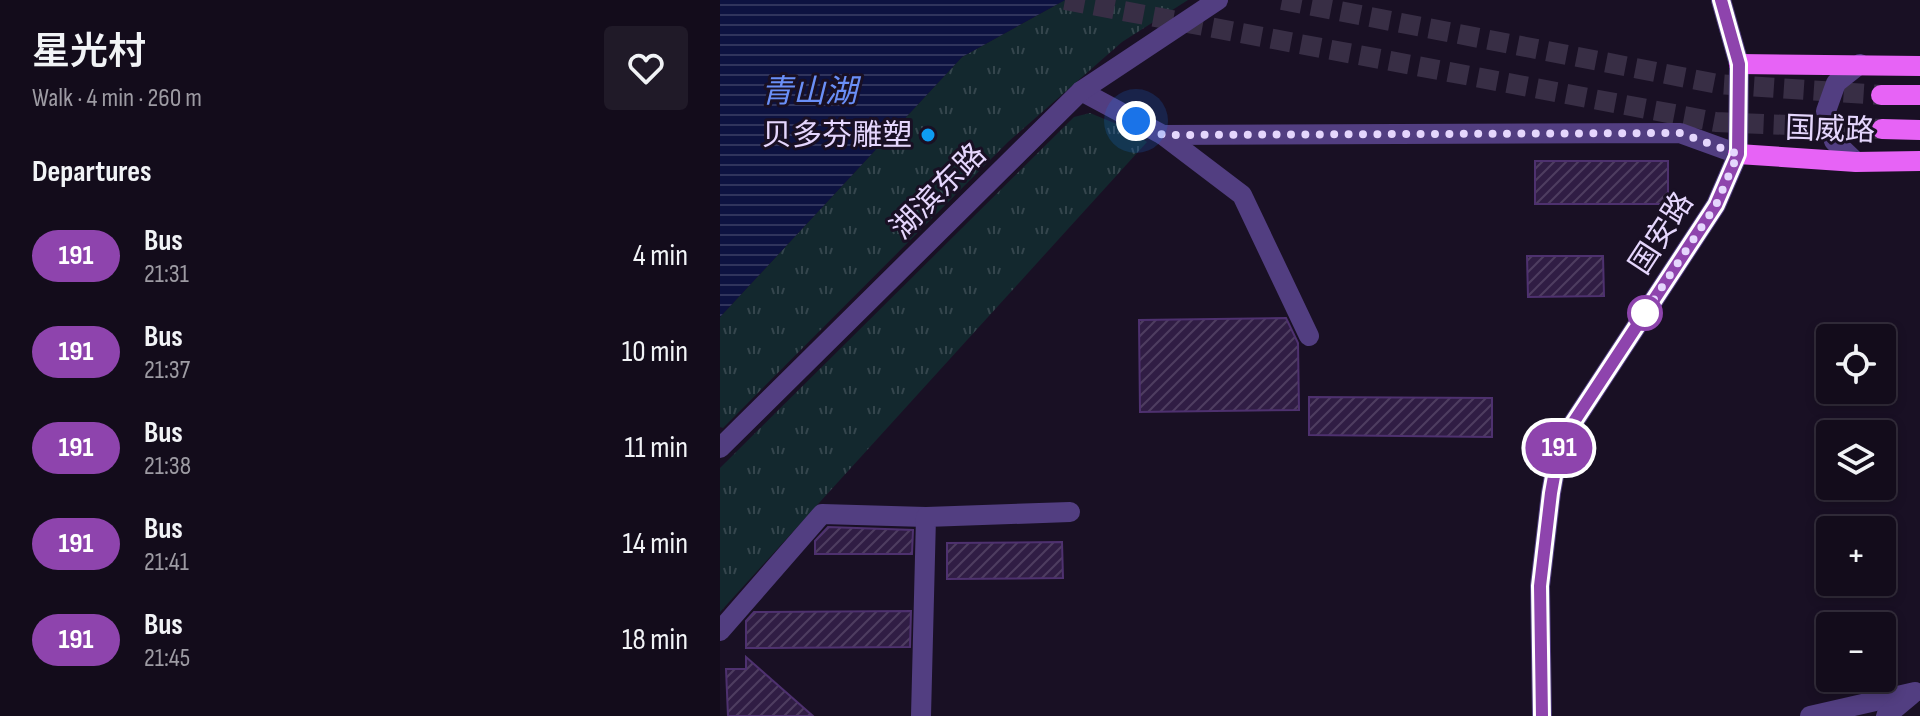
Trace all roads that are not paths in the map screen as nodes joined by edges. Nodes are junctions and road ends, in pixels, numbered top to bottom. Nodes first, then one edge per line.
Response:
1 (1218, 0) edge
2 (1721, 0) edge
3 (1739, 64) junction
4 (1860, 64) junction
5 (1920, 66) edge
6 (1081, 91) junction
7 (1881, 95) tunnel mouth
8 (1920, 95) edge
9 (1882, 129) tunnel mouth
10 (1920, 130) edge
11 (1163, 135) junction
12 (1738, 154) junction
13 (1920, 161) edge
14 (1856, 162) junction
15 (1309, 336) dead end
16 (720, 448) edge
17 (1070, 512) dead end
18 (926, 517) junction
19 (720, 631) edge
20 (1918, 690) edge
21 (921, 716) edge
22 (1542, 716) edge
23 (1810, 716) edge
24 (1886, 716) edge

1 - 6 street, 湖滨东路
2 - 3 street, 国安路
3 - 4 main road
3 - 12 street, 国安路
4 - 5 main road
4 - 14 street
6 - 11 street
6 - 16 street, 湖滨东路
7 - 8 main road, 国威路
9 - 10 main road, 国威路
11 - 12 street
11 - 15 street
12 - 14 main road, 国威路
12 - 22 street, 国安路
13 - 14 main road, 国威路
17 - 18 street
18 - 19 street
18 - 21 street
20 - 23 street
20 - 24 street

